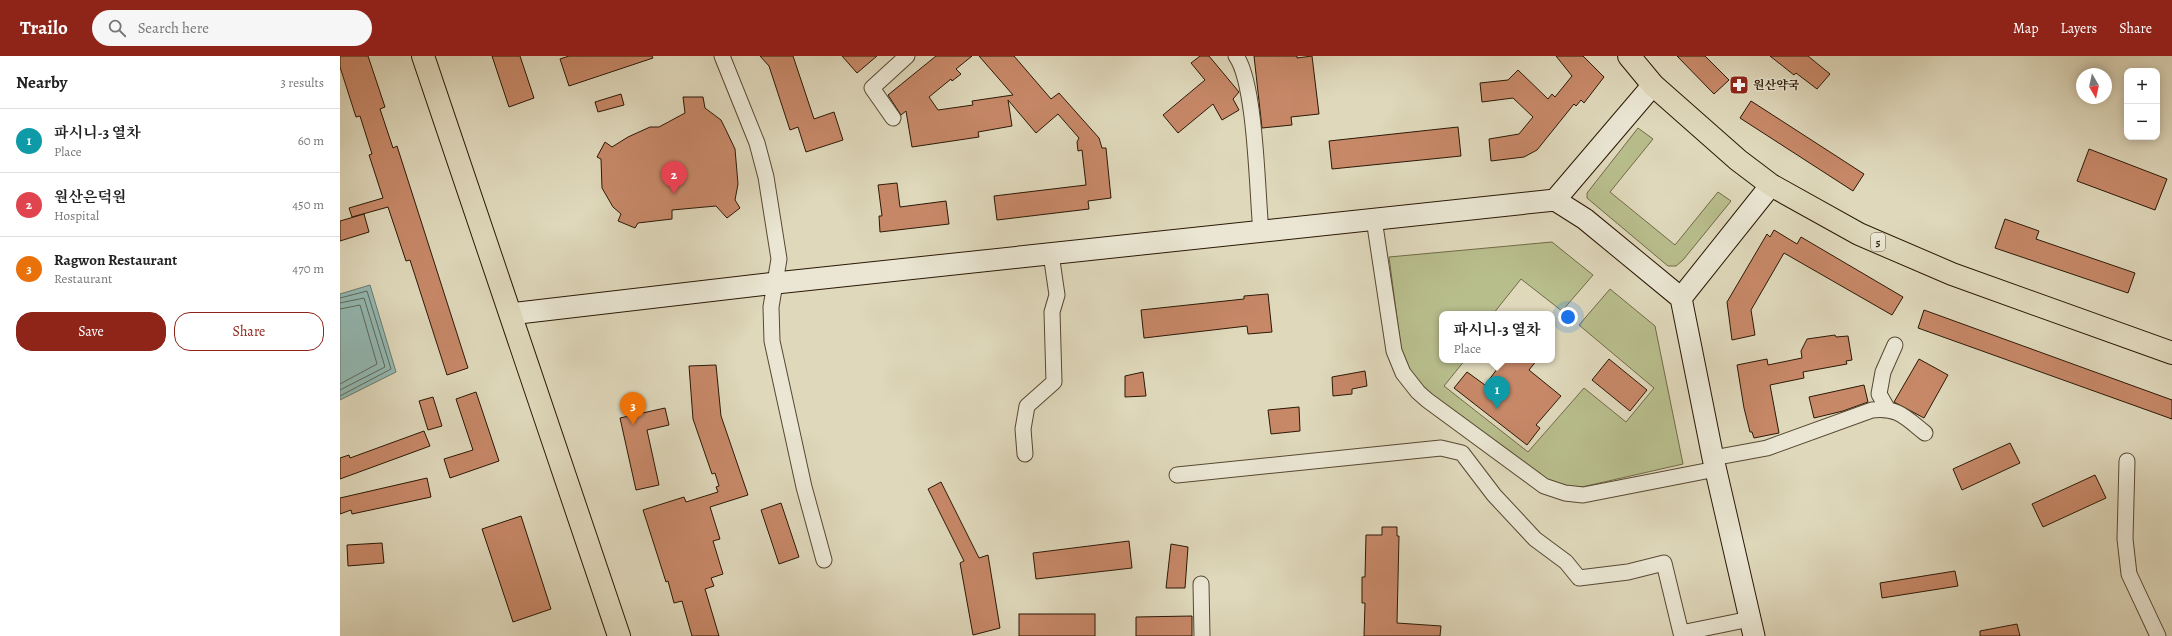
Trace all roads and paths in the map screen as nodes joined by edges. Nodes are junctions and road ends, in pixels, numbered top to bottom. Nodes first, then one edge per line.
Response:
1 (423, 56) edge
2 (722, 56) edge
3 (907, 56) edge
4 (1236, 56) edge
5 (1629, 56) edge
6 (1653, 85) junction
7 (893, 118) dead end
8 (1771, 185) junction
9 (1556, 200) junction
10 (1374, 219) junction
11 (1261, 232) junction
12 (1051, 254) junction
13 (776, 283) junction
14 (1681, 298) junction
15 (510, 314) junction
16 (1895, 345) dead end
17 (2172, 353) edge
18 (1887, 408) junction
19 (1925, 433) dead end
20 (1025, 454) dead end
21 (2127, 461) dead end
22 (1714, 464) junction
23 (1177, 475) dead end
24 (824, 560) dead end
25 (1201, 584) dead end
26 (1752, 627) edge
27 (619, 636) edge
28 (1202, 636) edge
29 (2158, 636) edge

1 - 15 main road
2 - 13 street
3 - 7 street
4 - 11 street
5 - 6 main road, 5
6 - 8 main road, 5
6 - 9 main road
8 - 14 main road
8 - 17 main road, 5
9 - 10 main road
9 - 14 main road
10 - 11 main road
10 - 22 street
11 - 12 main road
12 - 13 main road
12 - 20 street
13 - 15 main road
13 - 24 street
14 - 22 main road
15 - 27 main road
16 - 18 street
18 - 19 street
18 - 22 street
21 - 29 street
22 - 26 main road
23 - 26 street
25 - 28 street

